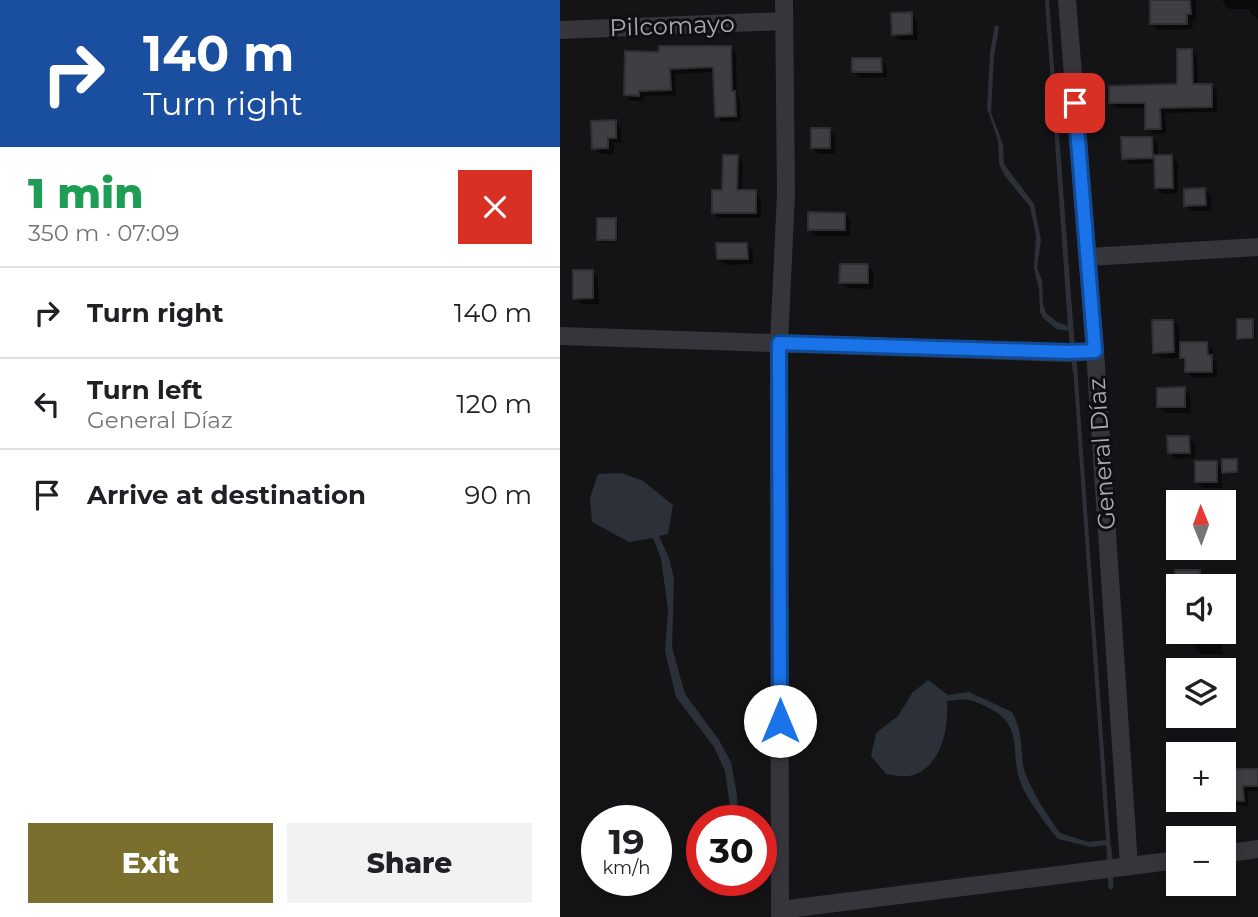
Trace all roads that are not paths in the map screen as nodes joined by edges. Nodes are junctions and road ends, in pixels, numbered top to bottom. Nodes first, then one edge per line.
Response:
1 (785, 0) edge
2 (1067, 0) edge
3 (784, 21) junction
4 (560, 30) edge
5 (1258, 247) edge
6 (1088, 257) junction
7 (560, 336) edge
8 (779, 343) junction
9 (1081, 352) junction
10 (1258, 849) edge
11 (1236, 852) edge
12 (1166, 861) edge
13 (1117, 867) junction
14 (780, 914) edge

1 - 3 street
2 - 6 street, General Díaz
3 - 4 street, Pilcomayo
3 - 8 street
5 - 6 street
6 - 9 street, General Díaz
7 - 8 street
8 - 9 street
8 - 14 street
9 - 13 street, General Díaz
10 - 11 street
12 - 13 street
13 - 14 street

